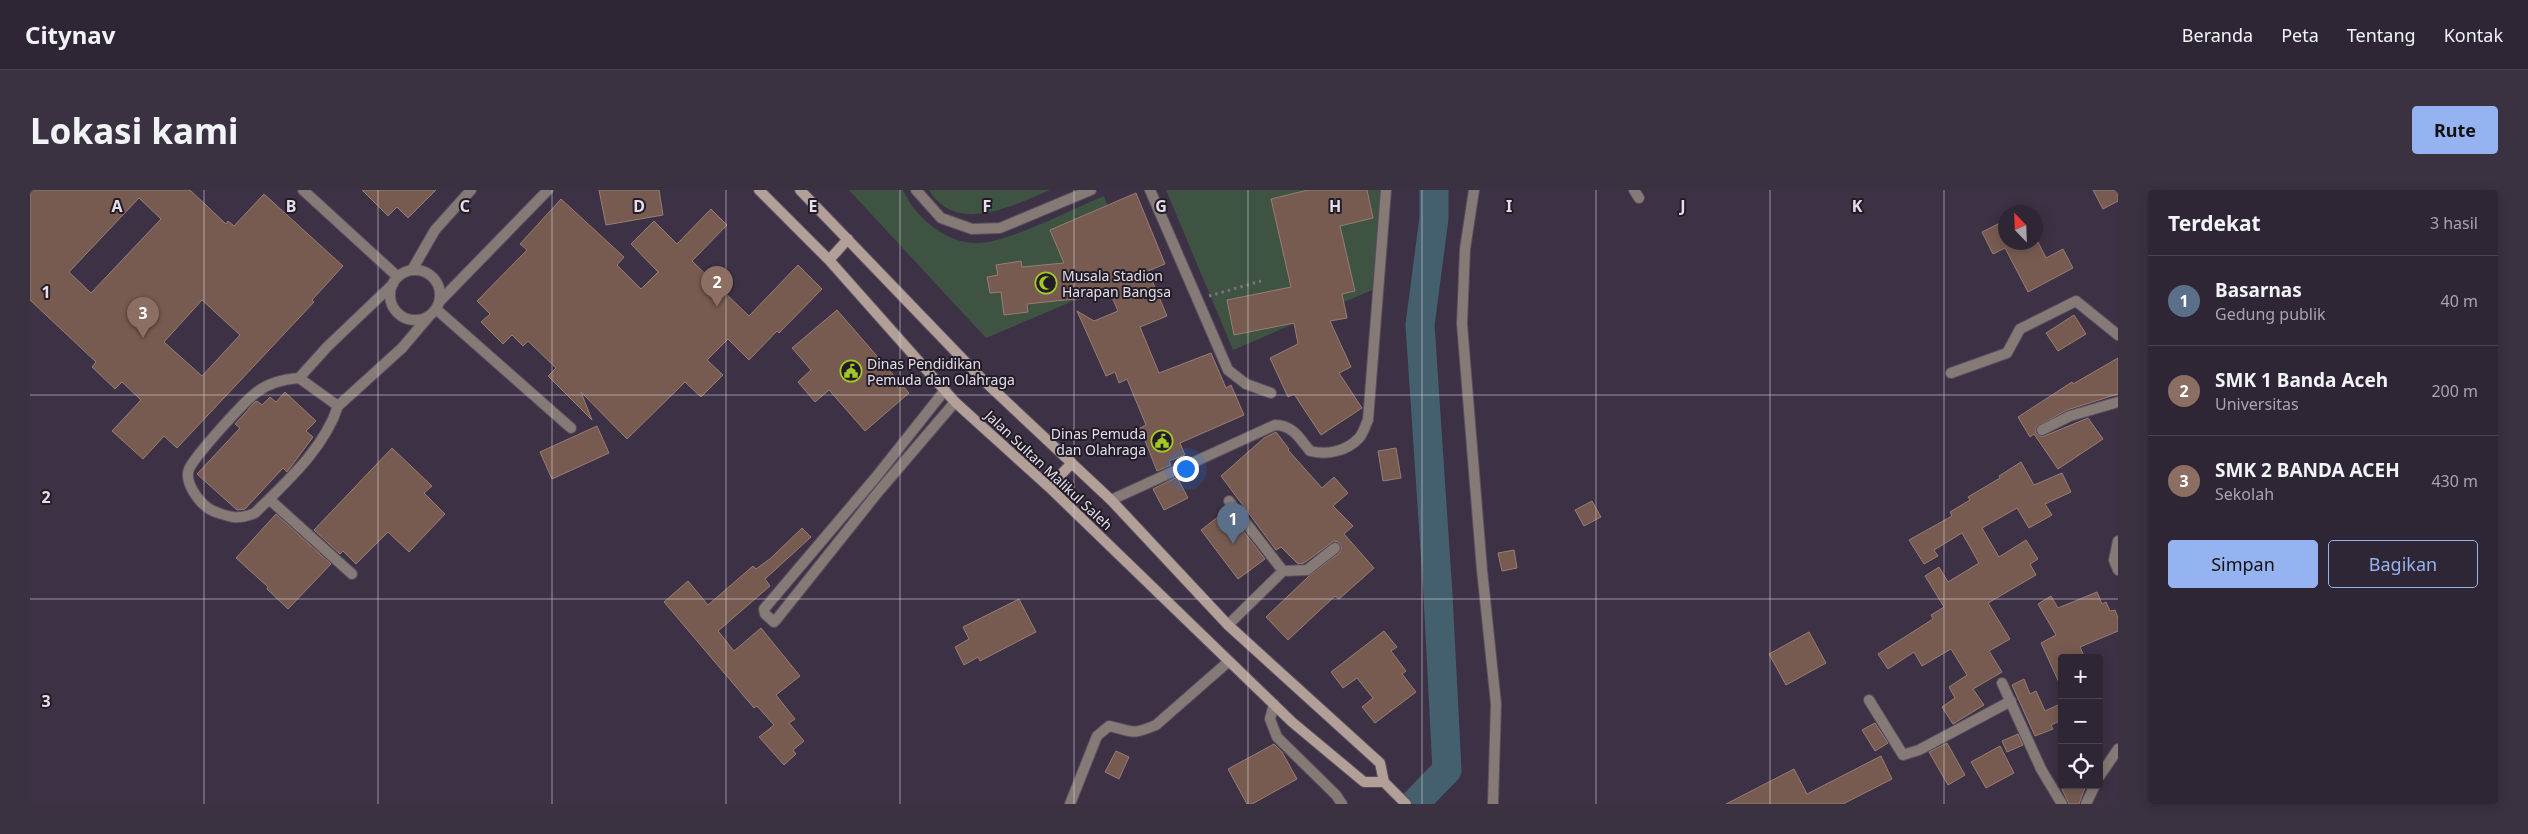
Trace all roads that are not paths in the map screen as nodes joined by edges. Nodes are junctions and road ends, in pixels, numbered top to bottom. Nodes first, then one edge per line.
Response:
1 (303, 190) edge
2 (471, 190) edge
3 (548, 190) edge
4 (759, 190) edge
5 (800, 190) edge
6 (916, 190) edge
7 (1090, 190) edge
8 (1150, 190) edge
9 (1386, 190) edge
10 (1474, 190) edge
11 (848, 239) junction
12 (829, 260) junction
13 (412, 270) junction
14 (395, 280) junction
15 (435, 308) junction
16 (2118, 335) edge
17 (1951, 372) dead end
18 (299, 378) junction
19 (945, 390) junction
20 (1271, 393) dead end
21 (955, 402) junction
22 (2118, 402) edge
23 (338, 406) junction
24 (571, 428) dead end
25 (2042, 430) dead end
26 (1072, 463) junction
27 (1049, 487) junction
28 (269, 499) junction
29 (1111, 500) junction
30 (1229, 501) dead end
31 (2118, 541) edge
32 (1335, 548) dead end
33 (1283, 570) junction
34 (2118, 570) edge
35 (352, 574) dead end
36 (1228, 625) junction
37 (1228, 662) junction
38 (2002, 683) dead end
39 (1869, 700) dead end
40 (2011, 701) junction
41 (1274, 704) junction
42 (2118, 748) edge
43 (2103, 771) edge
44 (1384, 782) junction
45 (2093, 789) edge
46 (1070, 804) edge
47 (1342, 804) edge
48 (1406, 804) edge
49 (1493, 804) edge
50 (2062, 804) edge
51 (2086, 804) edge

1 - 14 street
2 - 13 street
3 - 15 street
4 - 12 main road, Jalan Sultan Malikul Saleh
5 - 11 main road, Jalan Sultan Malikul Saleh
6 - 7 street
8 - 20 street
9 - 29 street
10 - 49 street
11 - 12 main road
11 - 26 main road, Jalan Sultan Malikul Saleh
12 - 19 main road, Jalan Sultan Malikul Saleh
13 - 14 street
13 - 15 street
14 - 15 street
14 - 18 street
15 - 23 street
15 - 24 street
16 - 17 street
18 - 23 street
18 - 28 street
19 - 21 main road, Jalan Sultan Malikul Saleh
19 - 21 street
21 - 27 main road, Jalan Sultan Malikul Saleh
22 - 25 street
23 - 28 street
26 - 27 main road
26 - 29 main road, Jalan Sultan Malikul Saleh
27 - 37 main road, Jalan Sultan Malikul Saleh
28 - 35 street
29 - 36 main road, Jalan Sultan Malikul Saleh
30 - 33 street
31 - 34 street
32 - 33 street
33 - 36 street
36 - 44 main road, Jalan Sultan Malikul Saleh
37 - 41 main road, Jalan Sultan Malikul Saleh
37 - 46 street
38 - 40 street
39 - 40 street
40 - 50 street
41 - 44 main road, Jalan Sultan Malikul Saleh
41 - 47 street
42 - 43 street
44 - 48 main road, Jalan Sultan Malikul Saleh
45 - 51 street

